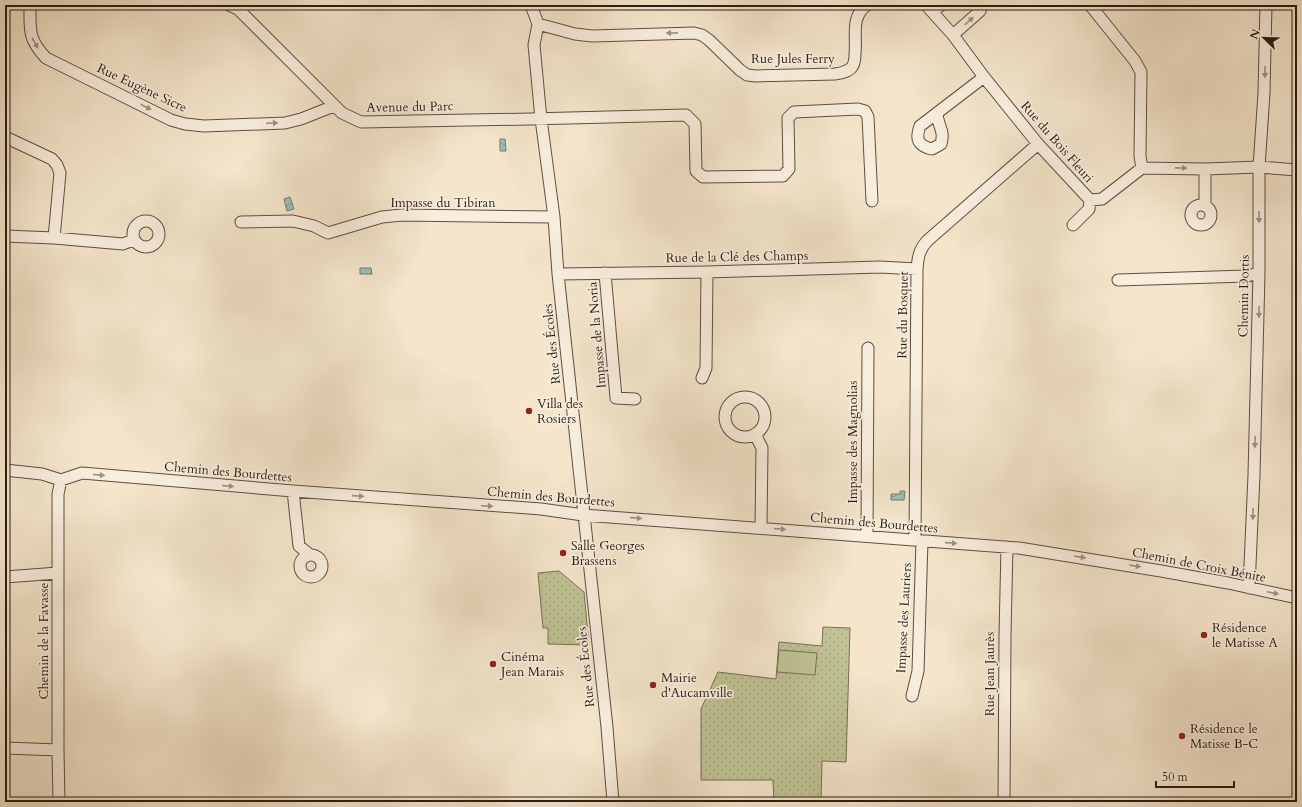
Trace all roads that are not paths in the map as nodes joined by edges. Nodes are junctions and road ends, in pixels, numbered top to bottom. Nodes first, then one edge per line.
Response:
1 (30, 5) edge
2 (229, 5) edge
3 (531, 5) edge
4 (867, 5) edge
5 (980, 5) edge
6 (1090, 5) edge
7 (1266, 5) edge
8 (934, 7) edge
9 (538, 24) junction
10 (953, 35) junction
11 (984, 77) junction
12 (334, 106) junction
13 (937, 114) dead end
14 (541, 119) junction
15 (5, 137) edge
16 (1038, 144) junction
17 (1259, 167) junction
18 (1142, 168) junction
19 (1205, 168) junction
20 (1297, 170) edge
21 (1090, 200) junction
22 (872, 201) dead end
23 (1205, 205) dead end
24 (554, 217) junction
25 (241, 222) dead end
26 (1073, 225) dead end
27 (5, 236) edge
28 (54, 238) junction
29 (133, 240) dead end
30 (917, 269) junction
31 (707, 272) junction
32 (606, 273) junction
33 (558, 274) junction
34 (1259, 274) junction
35 (1118, 280) dead end
36 (868, 348) dead end
37 (702, 378) dead end
38 (635, 399) dead end
39 (755, 434) dead end
40 (5, 470) edge
41 (61, 480) junction
42 (293, 491) junction
43 (584, 515) junction
44 (761, 528) junction
45 (867, 536) junction
46 (918, 540) junction
47 (1007, 547) junction
48 (309, 554) dead end
49 (1096, 560) joint
50 (58, 573) junction
51 (5, 577) edge
52 (1249, 588) junction
53 (1297, 598) edge
54 (912, 696) dead end
55 (5, 748) edge
56 (58, 750) junction
57 (59, 802) edge
58 (613, 802) edge
59 (1004, 802) edge

1 -> 12 street, Rue Eugène Sicre
2 - 12 street, Avenue du Parc
3 - 9 street
4 -> 9 street, Rue Jules Ferry
10 -> 5 street
6 - 18 street
7 -> 17 street, Chemin Dortis
8 - 10 street, Rue du Bois Fleuri
9 - 14 street, Rue des Écoles
10 - 11 street, Rue du Bois Fleuri
11 - 13 street
11 - 16 street, Rue du Bois Fleuri
12 - 14 street, Avenue du Parc
14 - 22 street, Avenue du Parc
14 - 24 street, Rue des Écoles
15 - 28 street
16 - 21 street, Rue du Bois Fleuri
16 - 30 street, Rue du Bosquet
17 - 19 street
17 - 20 street
17 -> 34 street, Chemin Dortis
18 -> 19 street
18 - 21 street, Rue du Bois Fleuri
19 - 23 street
21 - 26 street
24 - 25 street, Impasse du Tibiran
24 - 33 street, Rue des Écoles
27 - 28 street
28 - 29 street
30 - 31 street, Rue de la Clé des Champs
30 - 46 street, Rue du Bosquet
31 - 32 street, Rue de la Clé des Champs
31 - 37 street
32 - 33 street, Rue de la Clé des Champs
32 - 38 street, Impasse de la Noria
33 - 43 street, Rue des Écoles
34 - 35 street
34 -> 52 street, Chemin Dortis
36 - 45 street, Impasse des Magnolias
39 - 44 street
40 - 41 street
41 -> 42 street, Chemin des Bourdettes
41 - 50 street, Chemin de la Favasse
42 -> 43 street, Chemin des Bourdettes
42 - 48 street
43 -> 44 street, Chemin des Bourdettes
43 - 58 street, Rue des Écoles
44 -> 45 street, Chemin des Bourdettes
45 - 46 street, Chemin des Bourdettes
46 -> 47 street, Chemin des Bourdettes
46 - 54 street, Impasse des Lauriers
47 -> 49 street, Chemin des Bourdettes
47 - 59 street, Rue Jean Jaurès
49 -> 52 street, Chemin de Croix Bénite
50 - 51 street
50 - 56 street, Chemin de la Favasse
52 -> 53 street, Chemin de Croix Bénite
55 - 56 street
56 - 57 street, Chemin de la Favasse

